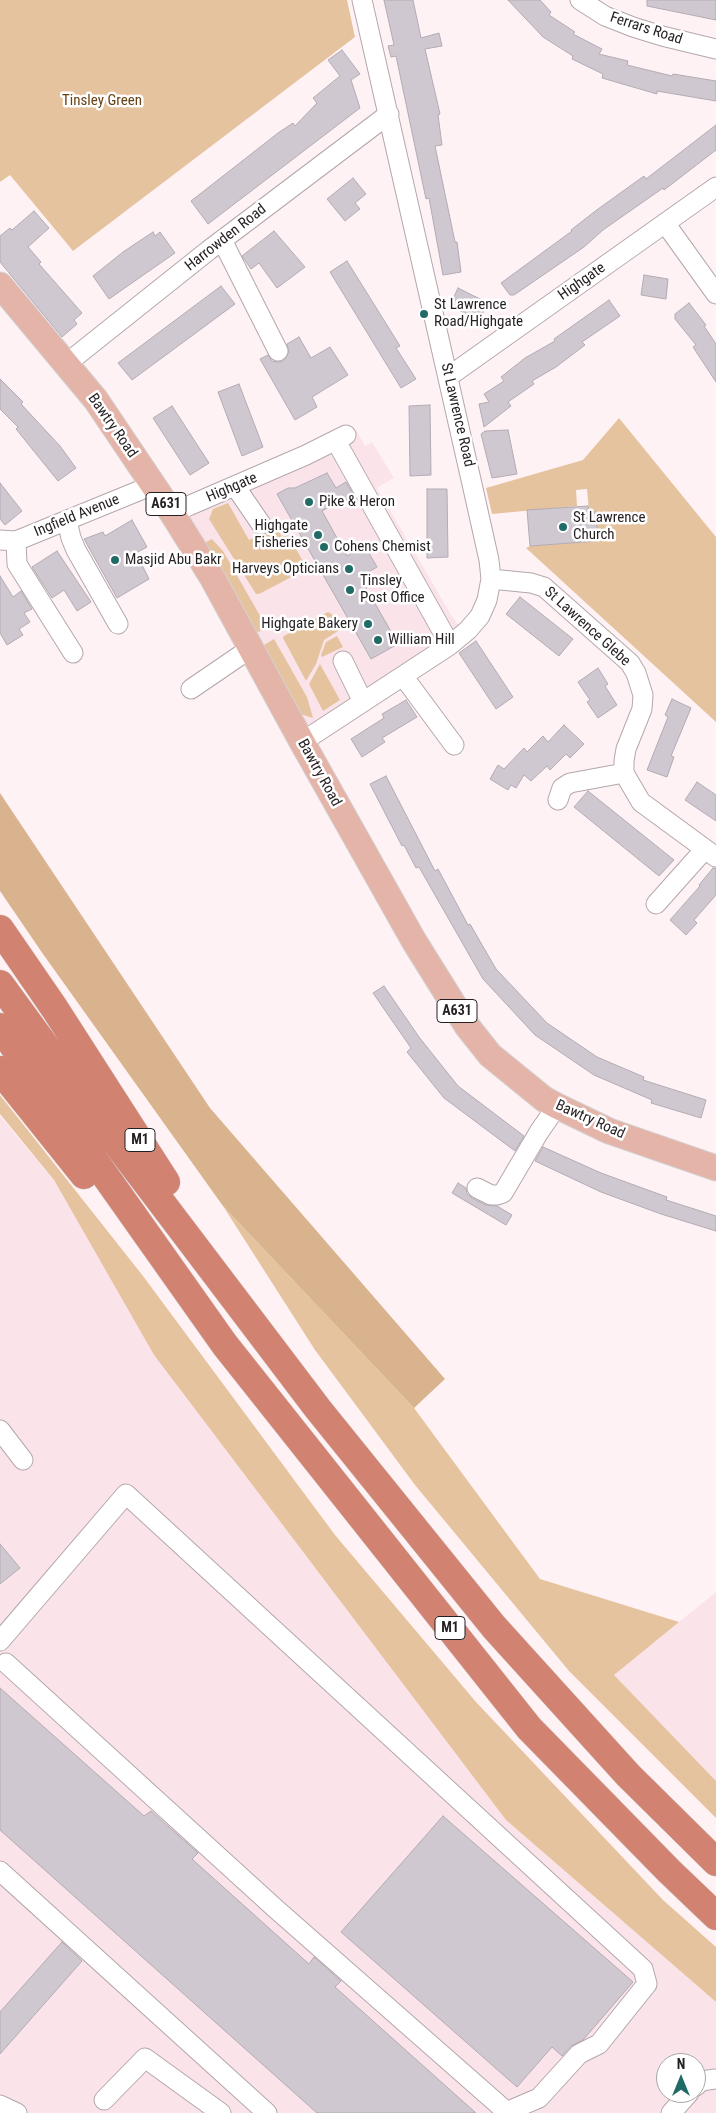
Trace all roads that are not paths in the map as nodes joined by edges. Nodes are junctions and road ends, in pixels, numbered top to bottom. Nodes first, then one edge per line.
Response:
1 (362, 0) edge
2 (580, 0) edge
3 (716, 49) edge
4 (389, 114) junction
5 (716, 187) edge
6 (665, 223) junction
7 (222, 240) junction
8 (2, 292) edge
9 (716, 294) edge
10 (278, 351) dead end
11 (66, 364) junction
12 (448, 377) junction
13 (153, 485) junction
14 (235, 486) junction
15 (172, 513) junction
16 (67, 520) junction
17 (261, 524) dead end
18 (8, 541) edge
19 (491, 579) junction
20 (118, 624) dead end
21 (450, 646) junction
22 (251, 648) junction
23 (73, 653) dead end
24 (343, 661) dead end
25 (403, 676) junction
26 (191, 689) dead end
27 (363, 702) junction
28 (302, 742) junction
29 (454, 745) dead end
30 (624, 773) junction
31 (558, 800) dead end
32 (711, 853) edge
33 (656, 904) dead end
34 (0, 929) edge
35 (0, 984) edge
36 (0, 1027) edge
37 (0, 1070) edge
38 (557, 1106) junction
39 (716, 1168) edge
40 (477, 1188) dead end
41 (207, 1318) junction
42 (277, 1353) junction
43 (0, 1430) edge
44 (23, 1460) dead end
45 (0, 1641) edge
46 (6, 1663) dead end
47 (716, 1862) edge
48 (0, 1871) edge
49 (716, 1916) edge
50 (104, 2100) dead end
51 (680, 2103) edge
52 (0, 2105) edge
53 (506, 2112) edge
54 (17, 2113) edge
55 (221, 2113) edge
56 (268, 2113) edge
57 (671, 2113) edge

1 - 4 street, St Lawrence Road
2 - 3 street, Ferrars Road
4 - 7 street, Harrowden Road
4 - 12 street, St Lawrence Road
5 - 6 street, Highgate
6 - 9 street
6 - 12 street, Highgate
7 - 10 street
7 - 11 street, Harrowden Road
8 - 11 main road, Bawtry Road / A631
11 - 13 main road, Bawtry Road / A631
12 - 19 street, St Lawrence Road
13 - 15 main road, Bawtry Road / A631
13 - 16 street, Ingfield Avenue
14 - 15 street, Highgate
14 - 17 street
14 - 21 street, Highgate
15 - 22 main road, Bawtry Road / A631
16 - 18 street, Ingfield Avenue
16 - 20 street
18 - 23 street
19 - 21 street, St Lawrence Road
19 - 30 street, St Lawrence Glebe
21 - 25 street, St Lawrence Road
22 - 26 street
22 - 28 main road, Bawtry Road / A631
24 - 27 street
25 - 27 street, St Lawrence Road
25 - 29 street
27 - 28 street, St Lawrence Road
28 - 38 main road, Bawtry Road / A631
30 - 31 street
30 - 32 street
32 - 33 street
34 - 42 highway, M1
35 - 42 highway, M1
36 - 41 highway, M1
37 - 41 highway
38 - 39 main road, Bawtry Road / A631
38 - 40 street
41 - 49 highway, M1
42 - 47 highway, M1
43 - 44 street
45 - 53 street
46 - 53 street
48 - 56 street
50 - 55 street
51 - 57 street
52 - 54 street

